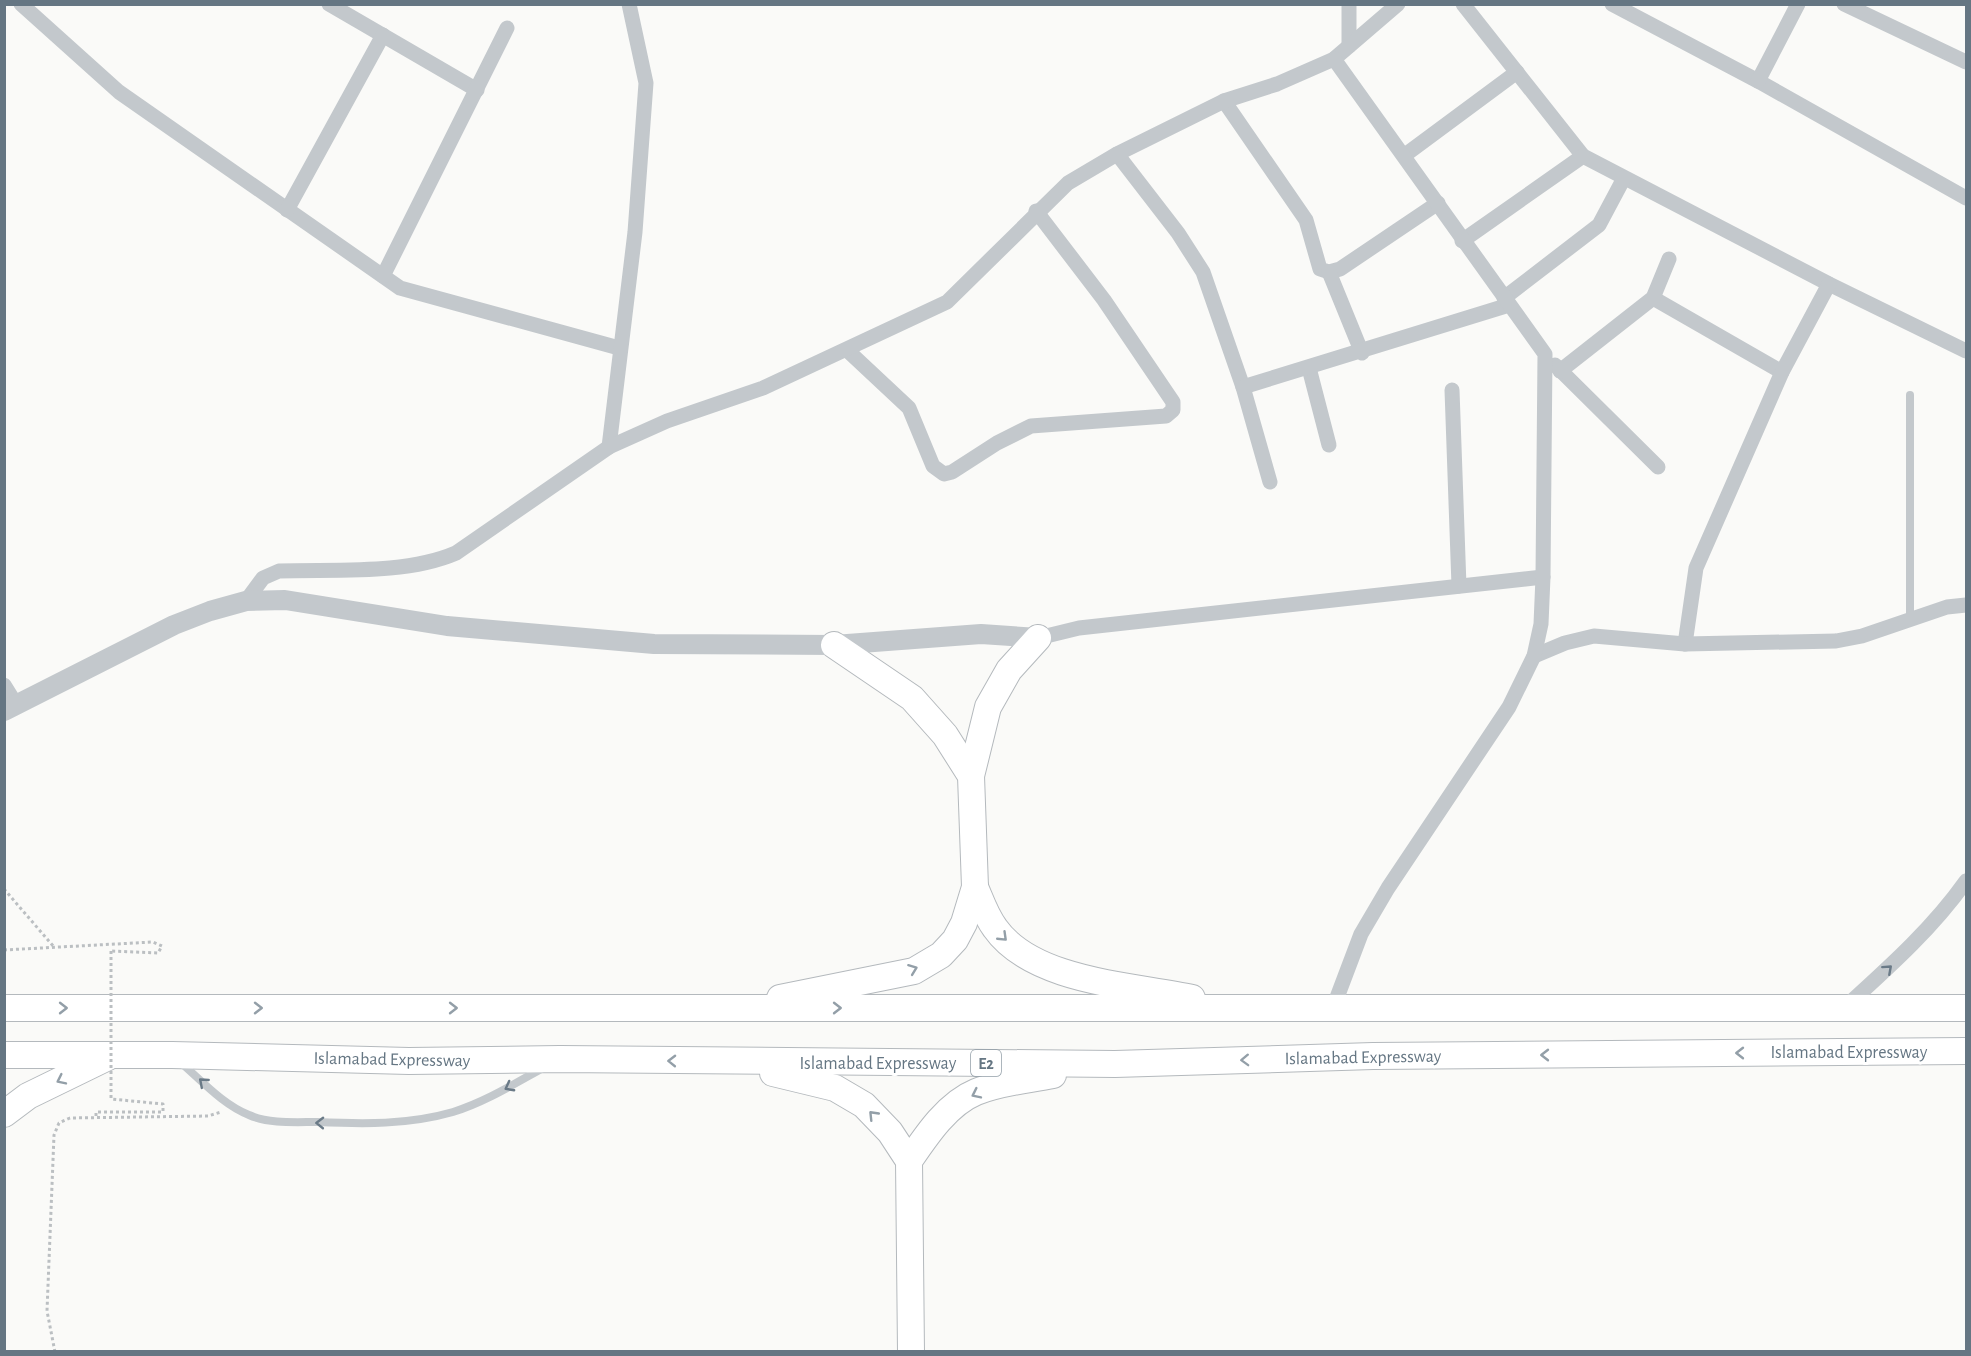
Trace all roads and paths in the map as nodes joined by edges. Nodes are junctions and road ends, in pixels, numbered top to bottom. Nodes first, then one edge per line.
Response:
1 (21, 4) edge
2 (329, 4) edge
3 (629, 4) edge
4 (1349, 4) edge
5 (1398, 4) edge
6 (1463, 4) edge
7 (1612, 4) edge
8 (1798, 4) edge
9 (1844, 4) edge
10 (507, 28) dead end
11 (383, 35) junction
12 (1349, 46) junction
13 (1334, 59) junction
14 (1966, 62) edge
15 (1517, 72) junction
16 (1758, 81) junction
17 (477, 90) junction
18 (1224, 101) junction
19 (1117, 154) junction
20 (1405, 155) junction
21 (1583, 156) junction
22 (1624, 178) junction
23 (1966, 198) edge
24 (1438, 203) junction
25 (288, 210) junction
26 (1036, 211) junction
27 (1462, 241) junction
28 (1669, 259) dead end
29 (1329, 272) junction
30 (383, 276) junction
31 (1828, 284) junction
32 (1653, 298) junction
33 (1507, 302) junction
34 (619, 348) junction
35 (847, 350) junction
36 (1966, 351) edge
37 (1362, 352) junction
38 (1545, 354) junction
39 (1309, 368) junction
40 (1560, 370) junction
41 (1782, 372) junction
42 (1243, 387) junction
43 (1452, 390) dead end
44 (1910, 395) dead end
45 (1329, 445) dead end
46 (609, 447) junction
47 (1658, 467) dead end
48 (1270, 482) dead end
49 (1543, 577) junction
50 (1459, 586) junction
51 (246, 601) junction
52 (1966, 605) edge
53 (1910, 620) junction
54 (1038, 638) junction
55 (1685, 644) junction
56 (834, 645) junction
57 (1534, 656) junction
58 (4, 685) edge
59 (11, 709) edge
60 (971, 776) junction
61 (1966, 881) edge
62 (975, 887) junction
63 (4, 889) edge
64 (54, 947) junction
65 (4, 950) edge
66 (4, 1008) edge
67 (733, 1008) junction
68 (1238, 1008) junction
69 (1332, 1008) junction
70 (1844, 1008) junction
71 (1966, 1008) edge
72 (1966, 1051) edge
73 (4, 1055) edge
74 (114, 1055) junction
75 (172, 1055) junction
76 (560, 1059) junction
77 (716, 1062) junction
78 (1114, 1064) junction
79 (234, 1108) junction
80 (4, 1114) edge
81 (96, 1116) junction
82 (909, 1161) junction
83 (55, 1352) edge
84 (911, 1352) edge

1 - 25 street
2 - 11 street
3 - 34 street
4 - 12 street
5 - 12 street
6 - 15 street
7 - 16 street
8 - 16 street
9 - 14 street
10 - 17 street
11 - 17 street
11 - 25 street
12 - 13 street
13 - 18 street
13 - 20 street
15 - 20 street
15 - 21 street
16 - 23 street
17 - 30 street
18 - 19 street
18 - 29 street
19 - 26 street
19 - 42 street
20 - 24 street
21 - 22 street
21 - 27 street
22 - 31 street
22 - 33 street
24 - 27 street
24 - 29 street
25 - 30 street
26 - 35 street
26 - 35 street
27 - 33 street
28 - 32 street
29 - 37 street
30 - 34 street
31 - 36 street
31 - 41 street
32 - 40 street
32 - 41 street
33 - 37 street
33 - 38 street
34 - 46 street
35 - 46 street
37 - 39 street
38 - 40 street
38 - 49 street
39 - 42 street
39 - 45 street
40 - 47 street
41 - 55 street
42 - 48 street
43 - 50 street
44 - 53 lane
46 - 51 street
49 - 50 street
49 - 57 street
50 - 54 street
51 - 56 street
51 - 59 street
52 - 53 street
53 - 55 street
54 - 56 street
54 - 60 highway
55 - 57 street
56 - 60 highway
57 - 69 street
58 - 59 street
60 - 62 highway
70 -> 61 street
67 -> 62 highway
62 -> 68 highway
63 - 64 path
64 - 65 path
64 - 81 path, bridge
66 -> 67 highway
67 -> 68 highway
68 - 69 highway
69 - 70 highway
70 - 71 highway
72 -> 78 highway, Islamabad Expressway / E2
73 - 74 highway, Islamabad Expressway / E2
74 - 75 highway, Islamabad Expressway / E2
74 -> 80 highway
75 - 76 highway, Islamabad Expressway / E2
79 -> 75 lane
77 -> 76 highway, Islamabad Expressway / E2
76 -> 79 lane
77 - 78 highway, Islamabad Expressway / E2
82 -> 77 highway
78 -> 82 highway
79 - 81 path
81 - 83 path
82 - 84 highway

